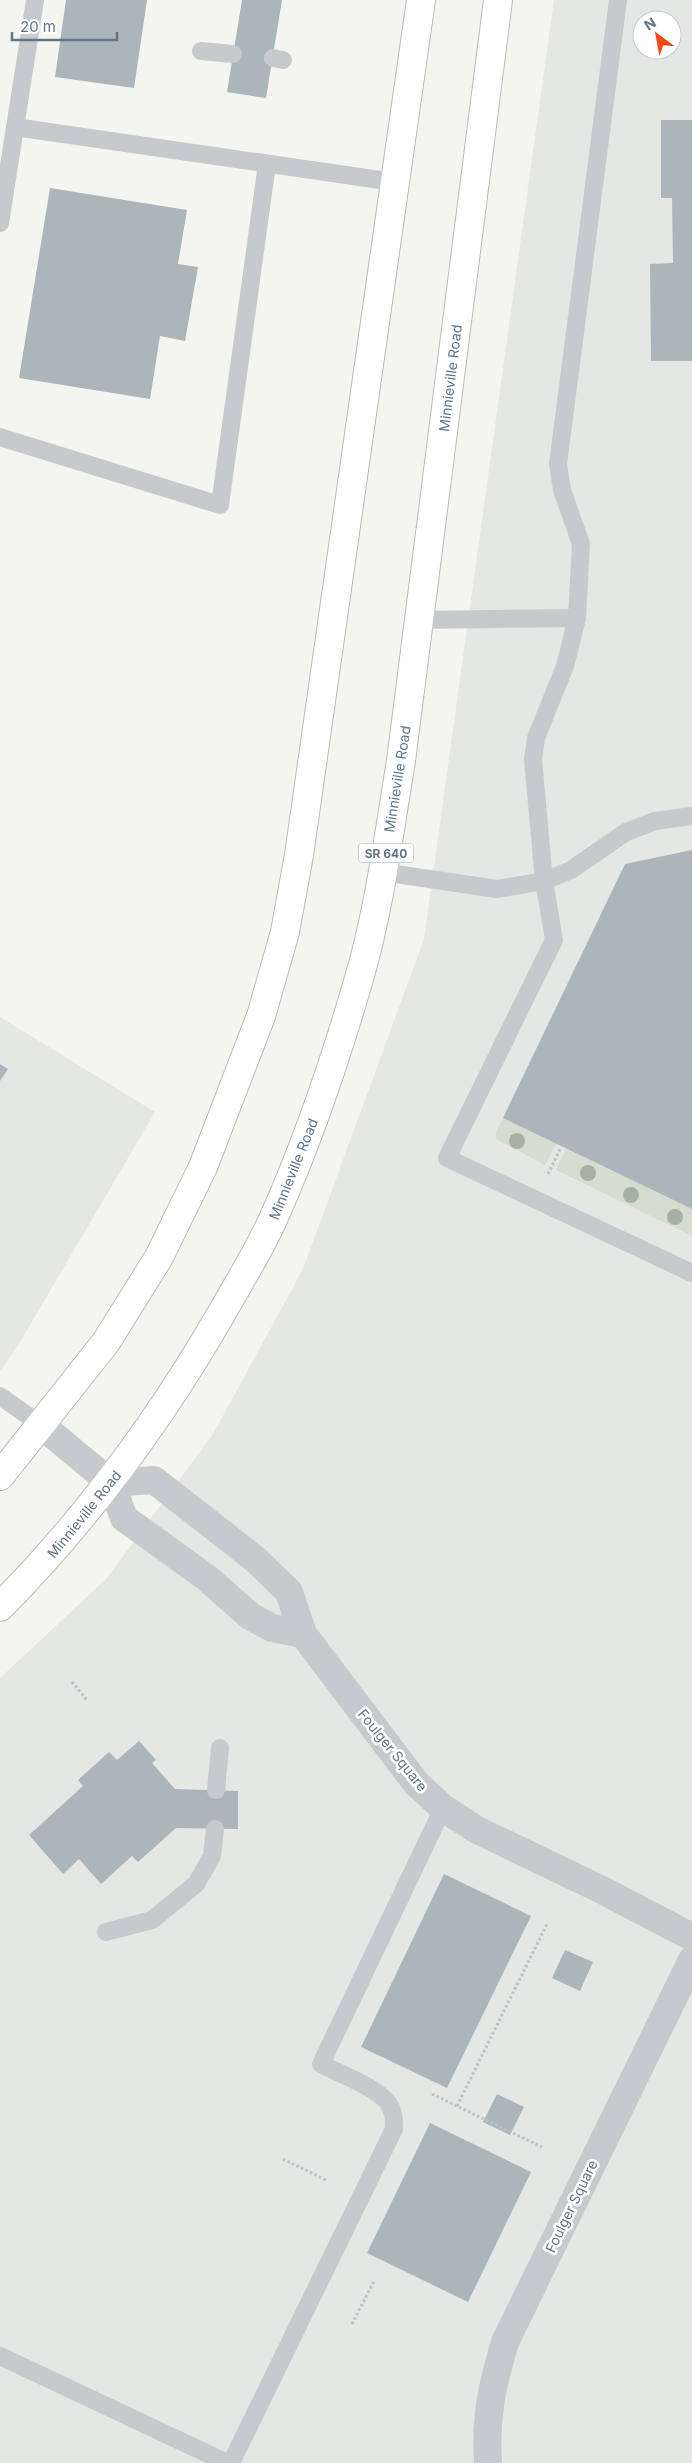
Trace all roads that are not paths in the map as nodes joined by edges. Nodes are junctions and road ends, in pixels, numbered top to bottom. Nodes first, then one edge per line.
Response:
1 (35, 0) edge
2 (421, 0) edge
3 (498, 0) edge
4 (618, 0) edge
5 (200, 51) dead end
6 (233, 54) dead end
7 (15, 127) junction
8 (267, 164) junction
9 (394, 182) junction
10 (0, 223) edge
11 (0, 437) edge
12 (577, 618) junction
13 (419, 620) junction
14 (692, 816) edge
15 (382, 872) junction
16 (544, 881) junction
17 (692, 1272) edge
18 (0, 1396) edge
19 (41, 1426) junction
20 (0, 1476) edge
21 (111, 1482) junction
22 (0, 1607) edge
23 (303, 1634) junction
24 (220, 1748) dead end
25 (216, 1790) dead end
26 (443, 1808) junction
27 (215, 1829) dead end
28 (106, 1932) dead end
29 (692, 1937) edge
30 (692, 1960) edge
31 (0, 2356) edge
32 (227, 2463) edge
33 (231, 2463) edge
34 (488, 2463) edge

1 - 7 lane
2 - 9 main road
3 - 13 main road, Minnieville Road / SR 640
4 - 12 lane
5 - 6 lane
7 - 8 lane
7 - 10 lane
8 - 9 lane
8 - 11 lane
9 - 19 main road
12 - 13 lane
12 - 16 lane
13 - 15 main road, Minnieville Road / SR 640
14 - 16 lane
15 - 16 lane
15 - 21 main road, Minnieville Road / SR 640
16 - 17 lane
18 - 19 lane
19 - 20 main road
19 - 21 street
21 - 22 main road, Minnieville Road / SR 640
21 - 23 street
21 - 23 street, Foulger Square
23 - 26 street, Foulger Square
24 - 25 lane
26 - 29 street, Foulger Square
26 - 33 lane
27 - 28 lane
30 - 34 street, Foulger Square
31 - 32 lane

